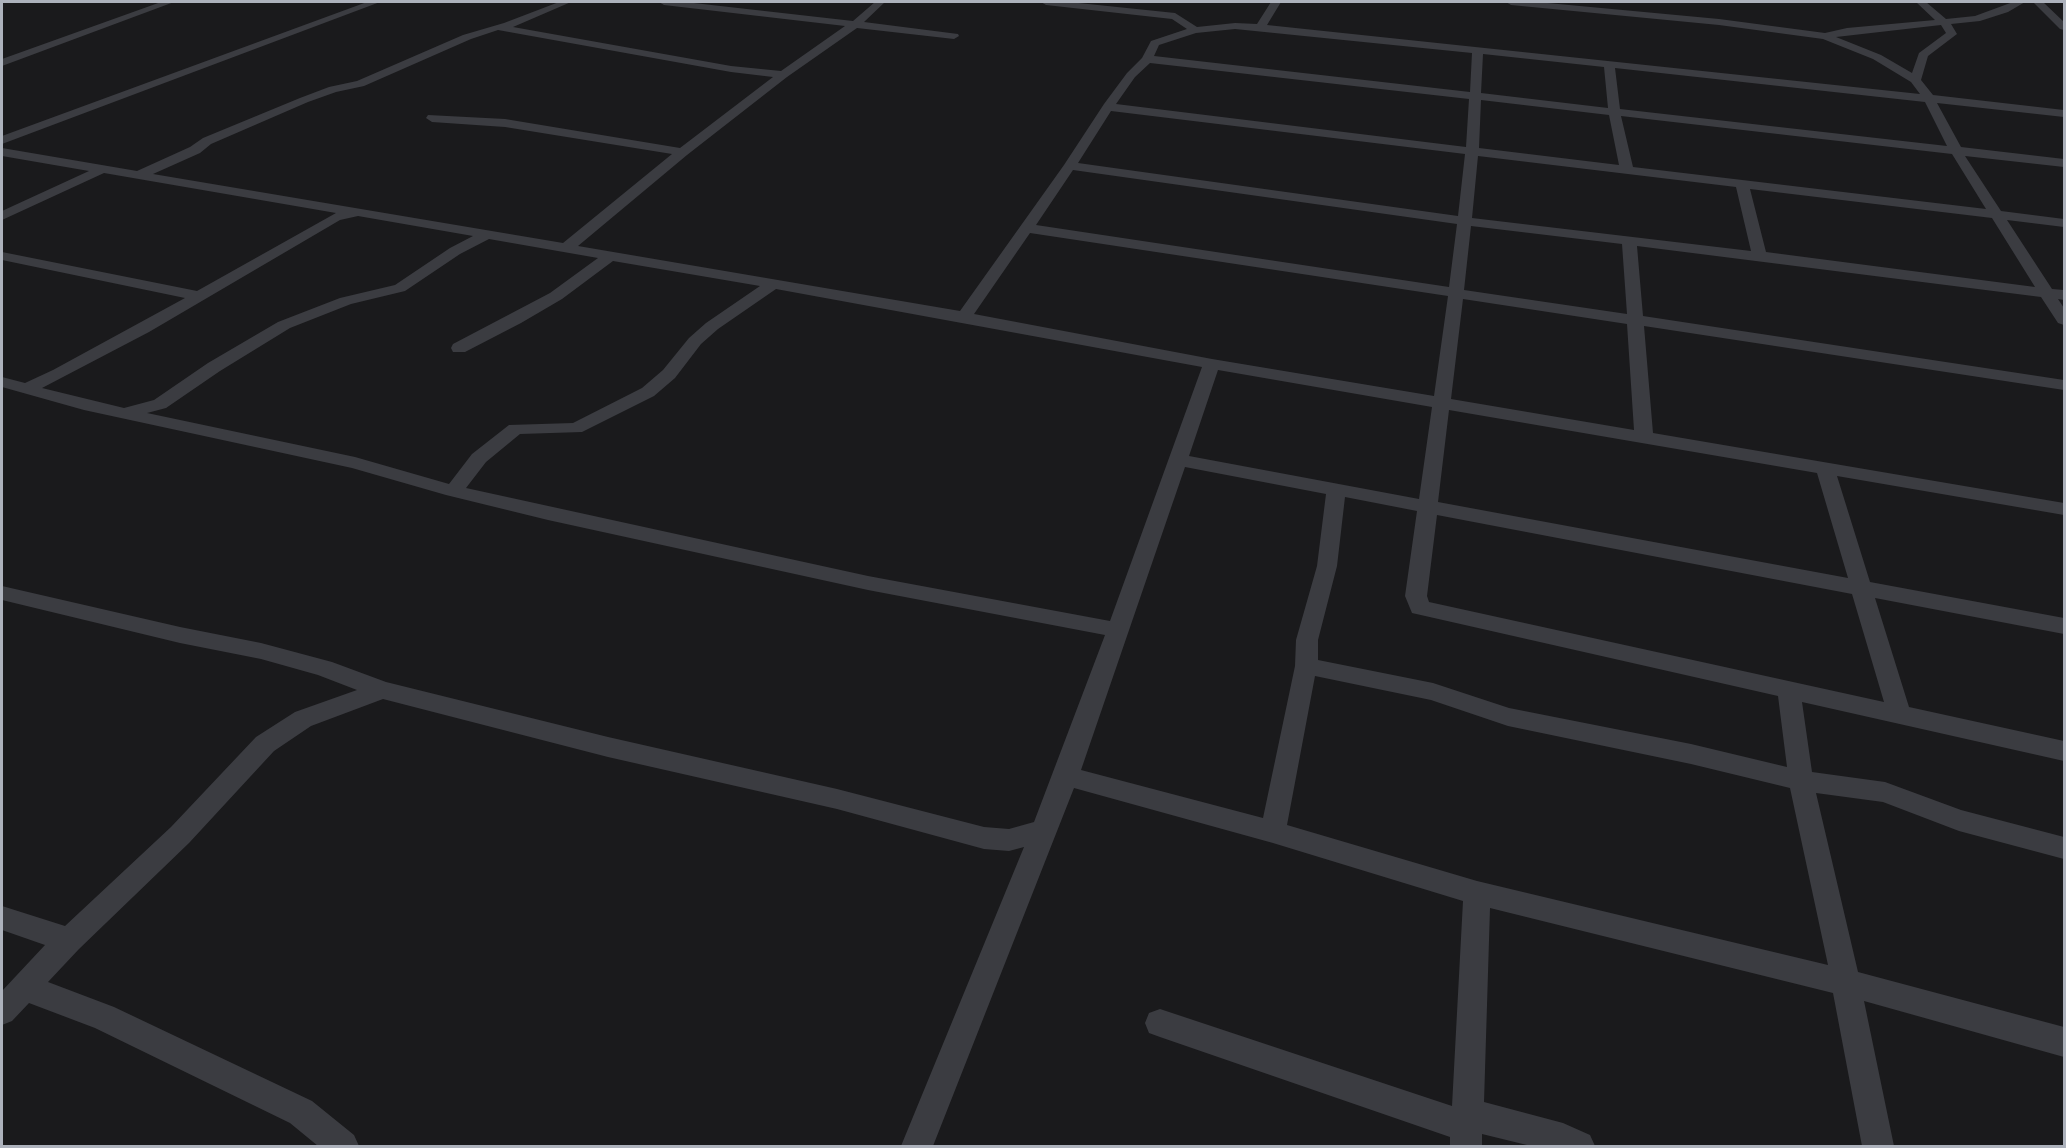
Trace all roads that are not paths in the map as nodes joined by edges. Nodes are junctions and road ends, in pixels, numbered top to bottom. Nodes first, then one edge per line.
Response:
1 (169, 2) edge
2 (375, 2) edge
3 (566, 2) edge
4 (664, 2) edge
5 (880, 2) edge
6 (1046, 2) edge
7 (1276, 2) edge
8 (1511, 2) edge
9 (1922, 2) edge
10 (2020, 2) edge
11 (2038, 2) edge
12 (1944, 22) junction
13 (856, 23) junction
14 (502, 26) junction
15 (1260, 27) junction
16 (2064, 27) edge
17 (1195, 30) junction
18 (954, 36) dead end
19 (1825, 36) junction
20 (1478, 51) junction
21 (1147, 59) junction
22 (2, 63) edge
23 (1609, 64) junction
24 (783, 75) junction
25 (1915, 80) junction
26 (1476, 96) junction
27 (1929, 98) junction
28 (1108, 107) junction
29 (1614, 112) junction
30 (2064, 113) edge
31 (432, 118) dead end
32 (2, 140) edge
33 (1472, 151) junction
34 (1956, 151) junction
35 (2, 152) edge
36 (681, 152) junction
37 (2064, 163) edge
38 (1070, 166) junction
39 (103, 169) junction
40 (1627, 170) junction
41 (139, 176) junction
42 (1742, 184) junction
43 (358, 212) junction
44 (1997, 215) junction
45 (2, 216) edge
46 (1464, 220) junction
47 (2064, 223) edge
48 (1027, 228) junction
49 (486, 236) junction
50 (1629, 240) junction
51 (565, 249) junction
52 (2, 256) edge
53 (610, 256) junction
54 (1760, 256) junction
55 (773, 284) junction
56 (1456, 293) junction
57 (2048, 293) junction
58 (2064, 295) edge
59 (198, 296) junction
60 (964, 317) junction
61 (2064, 320) edge
62 (1637, 321) junction
63 (459, 348) dead end
64 (1212, 364) junction
65 (2, 382) edge
66 (2064, 385) edge
67 (28, 388) junction
68 (1440, 402) junction
69 (123, 413) junction
70 (1644, 437) junction
71 (1179, 460) junction
72 (1825, 467) junction
73 (1335, 489) junction
74 (453, 491) junction
75 (1427, 507) junction
76 (2064, 509) edge
77 (1860, 586) junction
78 (2, 593) edge
79 (2064, 626) edge
80 (1118, 630) junction
81 (1306, 666) junction
82 (1789, 689) junction
83 (382, 690) junction
84 (1899, 713) junction
85 (2064, 751) edge
86 (1066, 776) junction
87 (1801, 781) junction
88 (1044, 831) junction
89 (1273, 832) junction
90 (2064, 848) edge
91 (1477, 893) junction
92 (2, 918) edge
93 (69, 940) junction
94 (1844, 982) junction
95 (26, 988) junction
96 (2, 1011) edge
97 (1160, 1023) dead end
98 (2064, 1042) edge
99 (1467, 1129) edge
100 (344, 1146) edge
101 (917, 1146) edge
102 (1579, 1146) edge
103 (1878, 1146) edge

1 - 22 street
2 - 32 street
3 - 14 street
4 - 13 street
5 - 13 street
6 - 17 street
7 - 15 street
8 - 19 street
9 - 12 street
10 - 12 street
11 - 16 street
12 - 19 street
12 - 25 street
13 - 18 street
13 - 24 street
14 - 24 street
14 - 41 street
15 - 17 street
15 - 20 street
17 - 21 street
19 - 25 street
20 - 23 street
20 - 26 street
21 - 26 street
21 - 28 street
23 - 27 street
23 - 29 street
24 - 36 street
25 - 27 street
26 - 29 street
26 - 33 street
27 - 30 street
27 - 34 street
28 - 33 street
28 - 38 street
29 - 34 street
29 - 40 street
31 - 36 street
33 - 40 street
33 - 46 street
34 - 37 street
34 - 44 street
35 - 39 street
36 - 51 street
38 - 46 street
38 - 48 street
39 - 41 street
39 - 45 street
40 - 42 street
41 - 43 street
42 - 44 street
42 - 54 street
43 - 49 street
43 - 59 street
44 - 47 street
44 - 57 street
46 - 50 street
46 - 56 street
48 - 56 street
48 - 60 street
49 - 51 street
49 - 69 street
50 - 54 street
50 - 62 street
51 - 53 street
52 - 59 street
53 - 55 street
53 - 63 street
54 - 57 street
55 - 60 street
55 - 74 street
56 - 62 street
56 - 68 street
57 - 58 street
57 - 61 street
59 - 67 street
60 - 64 street
62 - 66 street
62 - 70 street
64 - 68 street
64 - 71 street
65 - 67 street
67 - 69 street
68 - 70 street
68 - 75 street
69 - 74 street
70 - 72 street
71 - 73 street
71 - 80 street
72 - 76 street
72 - 77 street
73 - 75 street
73 - 81 street
74 - 80 street
75 - 77 street
75 - 82 street
77 - 79 street
77 - 84 street
78 - 83 street
80 - 86 street
81 - 87 street
81 - 89 street
82 - 84 street
82 - 87 street
83 - 88 street
83 - 93 street
84 - 85 street
86 - 88 street
86 - 89 street
87 - 90 street
87 - 94 street
88 - 101 street
89 - 91 street
91 - 94 street
91 - 99 street
92 - 93 street
93 - 95 street
94 - 98 street
94 - 103 street
95 - 96 street
95 - 100 street
97 - 99 street
99 - 102 street

